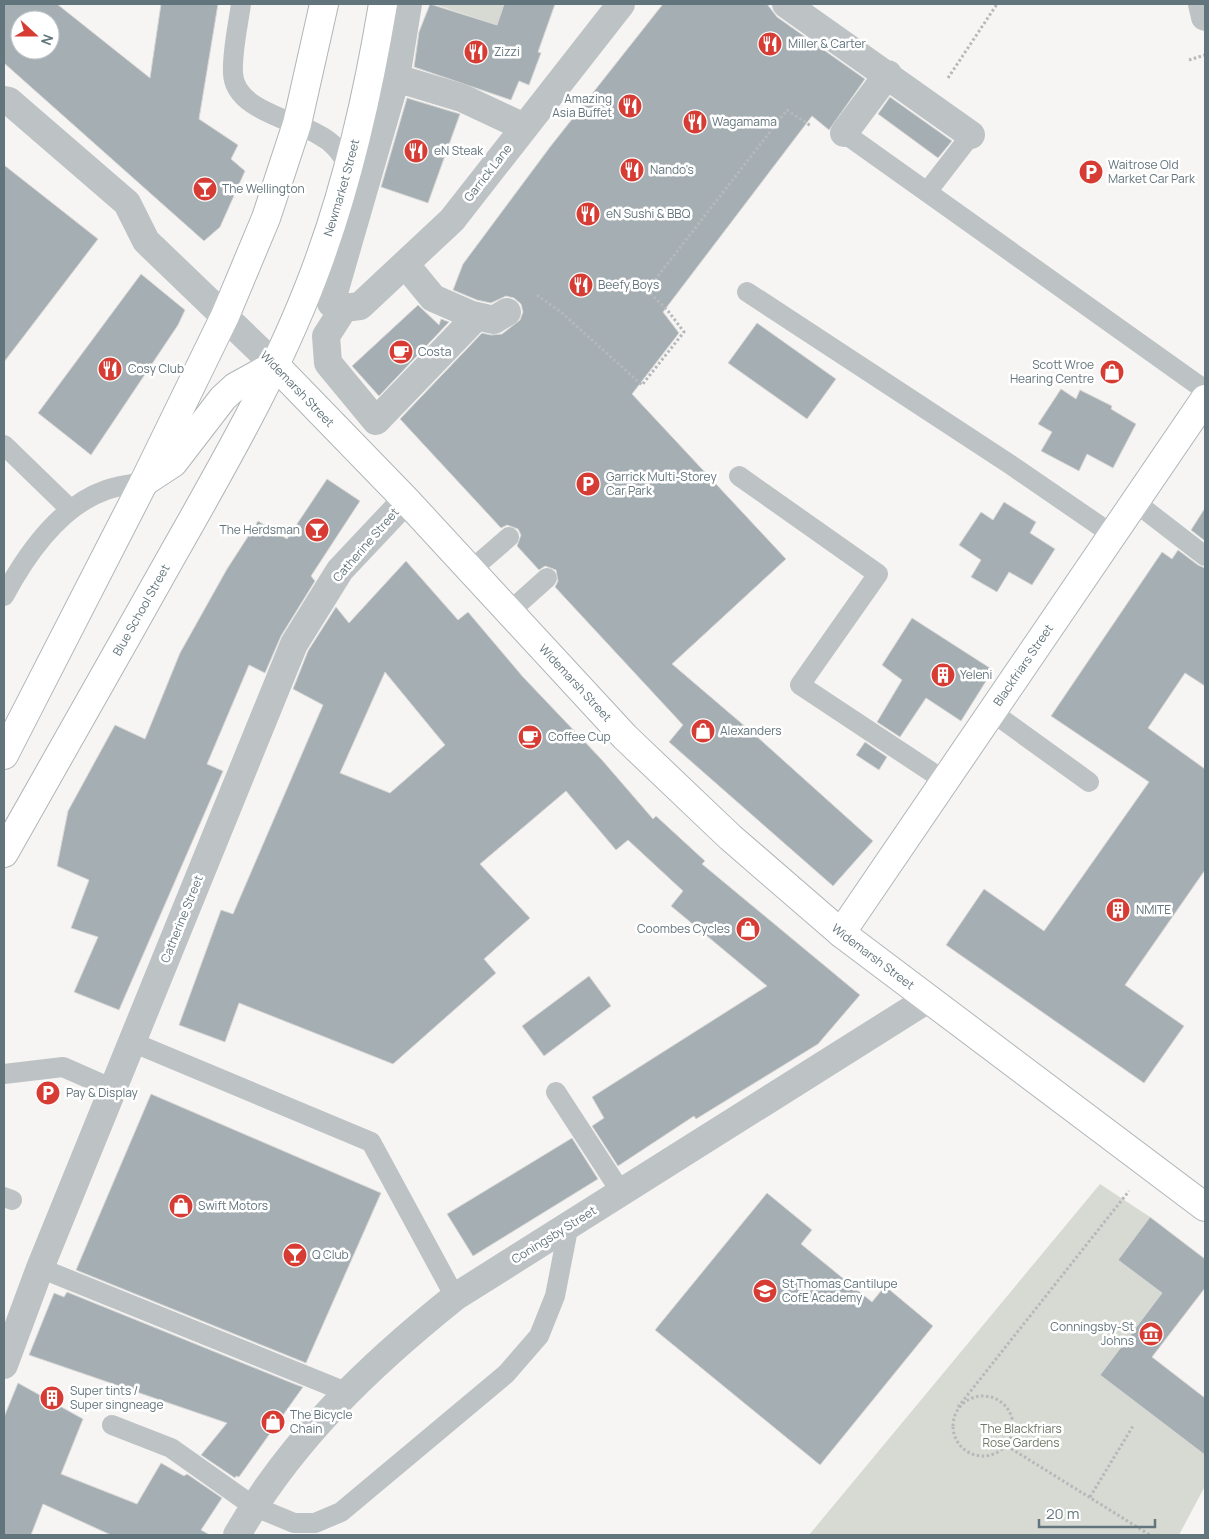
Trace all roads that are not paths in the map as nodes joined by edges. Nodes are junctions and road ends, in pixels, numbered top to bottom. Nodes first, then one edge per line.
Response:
1 (241, 4) edge
2 (324, 4) edge
3 (383, 4) edge
4 (408, 4) edge
5 (621, 4) edge
6 (786, 4) edge
7 (1202, 4) edge
8 (1205, 17) edge
9 (888, 74) junction
10 (396, 78) junction
11 (4, 100) edge
12 (297, 124) junction
13 (524, 127) junction
14 (844, 133) joint
15 (971, 135) joint
16 (348, 165) junction
17 (927, 192) junction
18 (405, 264) junction
19 (747, 292) dead end
20 (338, 305) junction
21 (507, 312) road end
22 (225, 316) junction
23 (477, 316) junction
24 (276, 365) junction
25 (1205, 390) edge
26 (1205, 399) edge
27 (4, 444) edge
28 (739, 476) dead end
29 (144, 482) junction
30 (406, 500) junction
31 (1135, 502) junction
32 (70, 509) junction
33 (1113, 535) junction
34 (508, 537) dead end
35 (1205, 556) edge
36 (471, 570) junction
37 (547, 578) dead end
38 (4, 596) edge
39 (510, 612) junction
40 (992, 712) junction
41 (4, 755) edge
42 (945, 781) junction
43 (1089, 782) dead end
44 (4, 853) edge
45 (841, 932) junction
46 (928, 999) junction
47 (132, 1042) junction
48 (4, 1074) edge
49 (113, 1090) junction
50 (556, 1092) dead end
51 (621, 1192) junction
52 (1205, 1207) edge
53 (569, 1224) junction
54 (40, 1268) junction
55 (455, 1297) junction
56 (4, 1365) edge
57 (346, 1392) junction
58 (112, 1425) dead end
59 (253, 1506) junction
60 (237, 1535) edge

1 - 12 lane
2 - 12 main road
3 - 16 main road, Newmarket Street
4 - 10 street
5 - 13 street, Garrick Lane
6 - 9 street
7 - 8 street
9 - 14 street
9 - 15 street
10 - 13 street
10 - 20 street
11 - 22 street, Widemarsh Street
12 - 16 lane
12 - 22 main road
13 - 18 street, Garrick Lane
14 - 17 lane
15 - 17 lane
16 - 24 main road, Newmarket Street
17 - 25 lane
18 - 20 street, Garrick Lane
18 - 23 street
19 - 33 lane
20 - 23 street
21 - 23 street
22 - 24 street, Widemarsh Street
22 - 29 main road
24 - 29 main road
24 - 30 main road, Widemarsh Street
24 - 44 main road, Blue School Street
26 - 31 main road, Blackfriars Street
27 - 32 lane
28 - 42 lane
29 - 32 lane
29 - 41 main road
30 - 36 main road, Widemarsh Street
30 - 47 street, Catherine Street
31 - 33 main road, Blackfriars Street
31 - 35 lane
32 - 38 lane
33 - 40 main road, Blackfriars Street
34 - 36 lane
36 - 39 main road, Widemarsh Street
37 - 39 lane
39 - 45 main road, Widemarsh Street
40 - 42 main road, Blackfriars Street
40 - 43 lane
42 - 45 main road, Blackfriars Street
45 - 46 main road, Widemarsh Street
46 - 51 street, Coningsby Street
46 - 52 main road, Widemarsh Street
47 - 49 street, Catherine Street
47 - 55 lane
48 - 49 lane
49 - 54 street, Catherine Street
50 - 51 lane
51 - 53 street, Coningsby Street
53 - 55 street, Coningsby Street
53 - 59 lane
54 - 56 street, Catherine Street
54 - 57 lane
55 - 57 street, Coningsby Street
57 - 59 street, Coningsby Street
58 - 59 lane
59 - 60 street, Coningsby Street

